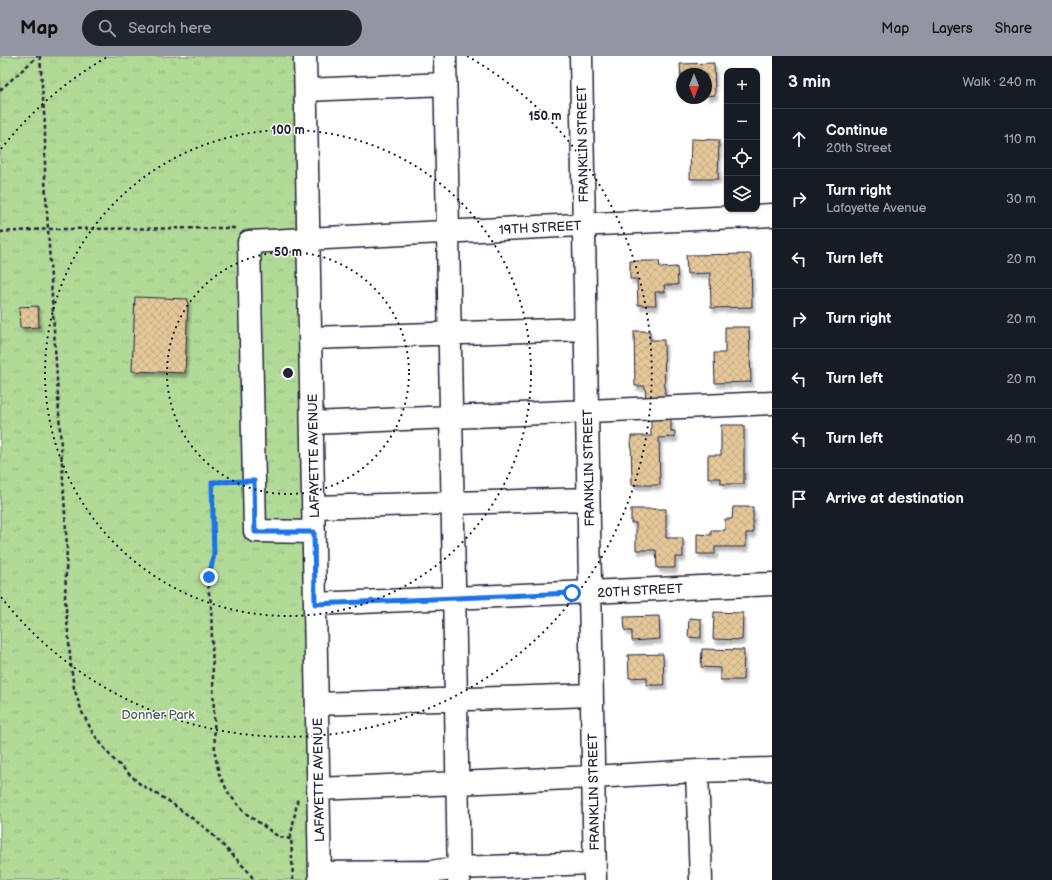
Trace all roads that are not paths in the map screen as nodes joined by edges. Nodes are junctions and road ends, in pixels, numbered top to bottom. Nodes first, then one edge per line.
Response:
1 (305, 56) edge
2 (445, 56) edge
3 (581, 56) edge
4 (445, 84) junction
5 (306, 90) junction
6 (772, 215) edge
7 (584, 224) junction
8 (448, 231) junction
9 (309, 238) junction
10 (585, 329) junction
11 (449, 334) junction
12 (311, 338) junction
13 (772, 403) edge
14 (587, 412) junction
15 (450, 418) junction
16 (312, 423) junction
17 (588, 499) junction
18 (452, 503) junction
19 (314, 507) junction
20 (314, 532) junction
21 (772, 584) edge
22 (590, 592) junction
23 (453, 598) junction
24 (315, 604) junction
25 (591, 695) junction
26 (455, 699) junction
27 (317, 704) junction
28 (772, 769) edge
29 (697, 771) junction
30 (593, 777) junction
31 (457, 784) junction
32 (318, 789) junction
33 (595, 872) edge
34 (459, 874) edge
35 (320, 876) edge
36 (701, 880) edge

1 - 5 street, LAFAYETTE AVENUE
2 - 4 street
3 - 7 street, FRANKLIN STREET
4 - 5 street
4 - 8 street
5 - 9 street, LAFAYETTE AVENUE
6 - 7 street, 19TH STREET
7 - 8 street, 19TH STREET
7 - 10 street, FRANKLIN STREET
8 - 9 street, 19TH STREET
8 - 11 street
9 - 12 street, LAFAYETTE AVENUE
9 - 20 street, 19TH STREET
10 - 11 street
10 - 14 street, FRANKLIN STREET
11 - 12 street
11 - 15 street
12 - 16 street, LAFAYETTE AVENUE
13 - 14 street
14 - 15 street
14 - 17 street, FRANKLIN STREET
15 - 16 street
15 - 18 street
16 - 19 street, LAFAYETTE AVENUE
17 - 18 street
17 - 22 street, FRANKLIN STREET
18 - 19 street
18 - 23 street
19 - 20 street, LAFAYETTE AVENUE
20 - 24 street, LAFAYETTE AVENUE
21 - 22 street, 20TH STREET
22 - 23 street, 20TH STREET
22 - 25 street, FRANKLIN STREET
23 - 24 street, 20TH STREET
23 - 26 street
24 - 27 street, LAFAYETTE AVENUE
25 - 26 street
25 - 30 street, FRANKLIN STREET
26 - 27 street
26 - 31 street
27 - 32 street, LAFAYETTE AVENUE
28 - 29 street
29 - 30 street
29 - 36 street
30 - 31 street
30 - 33 street, FRANKLIN STREET
31 - 32 street
31 - 34 street
32 - 35 street, LAFAYETTE AVENUE
33 - 34 street
34 - 35 street

